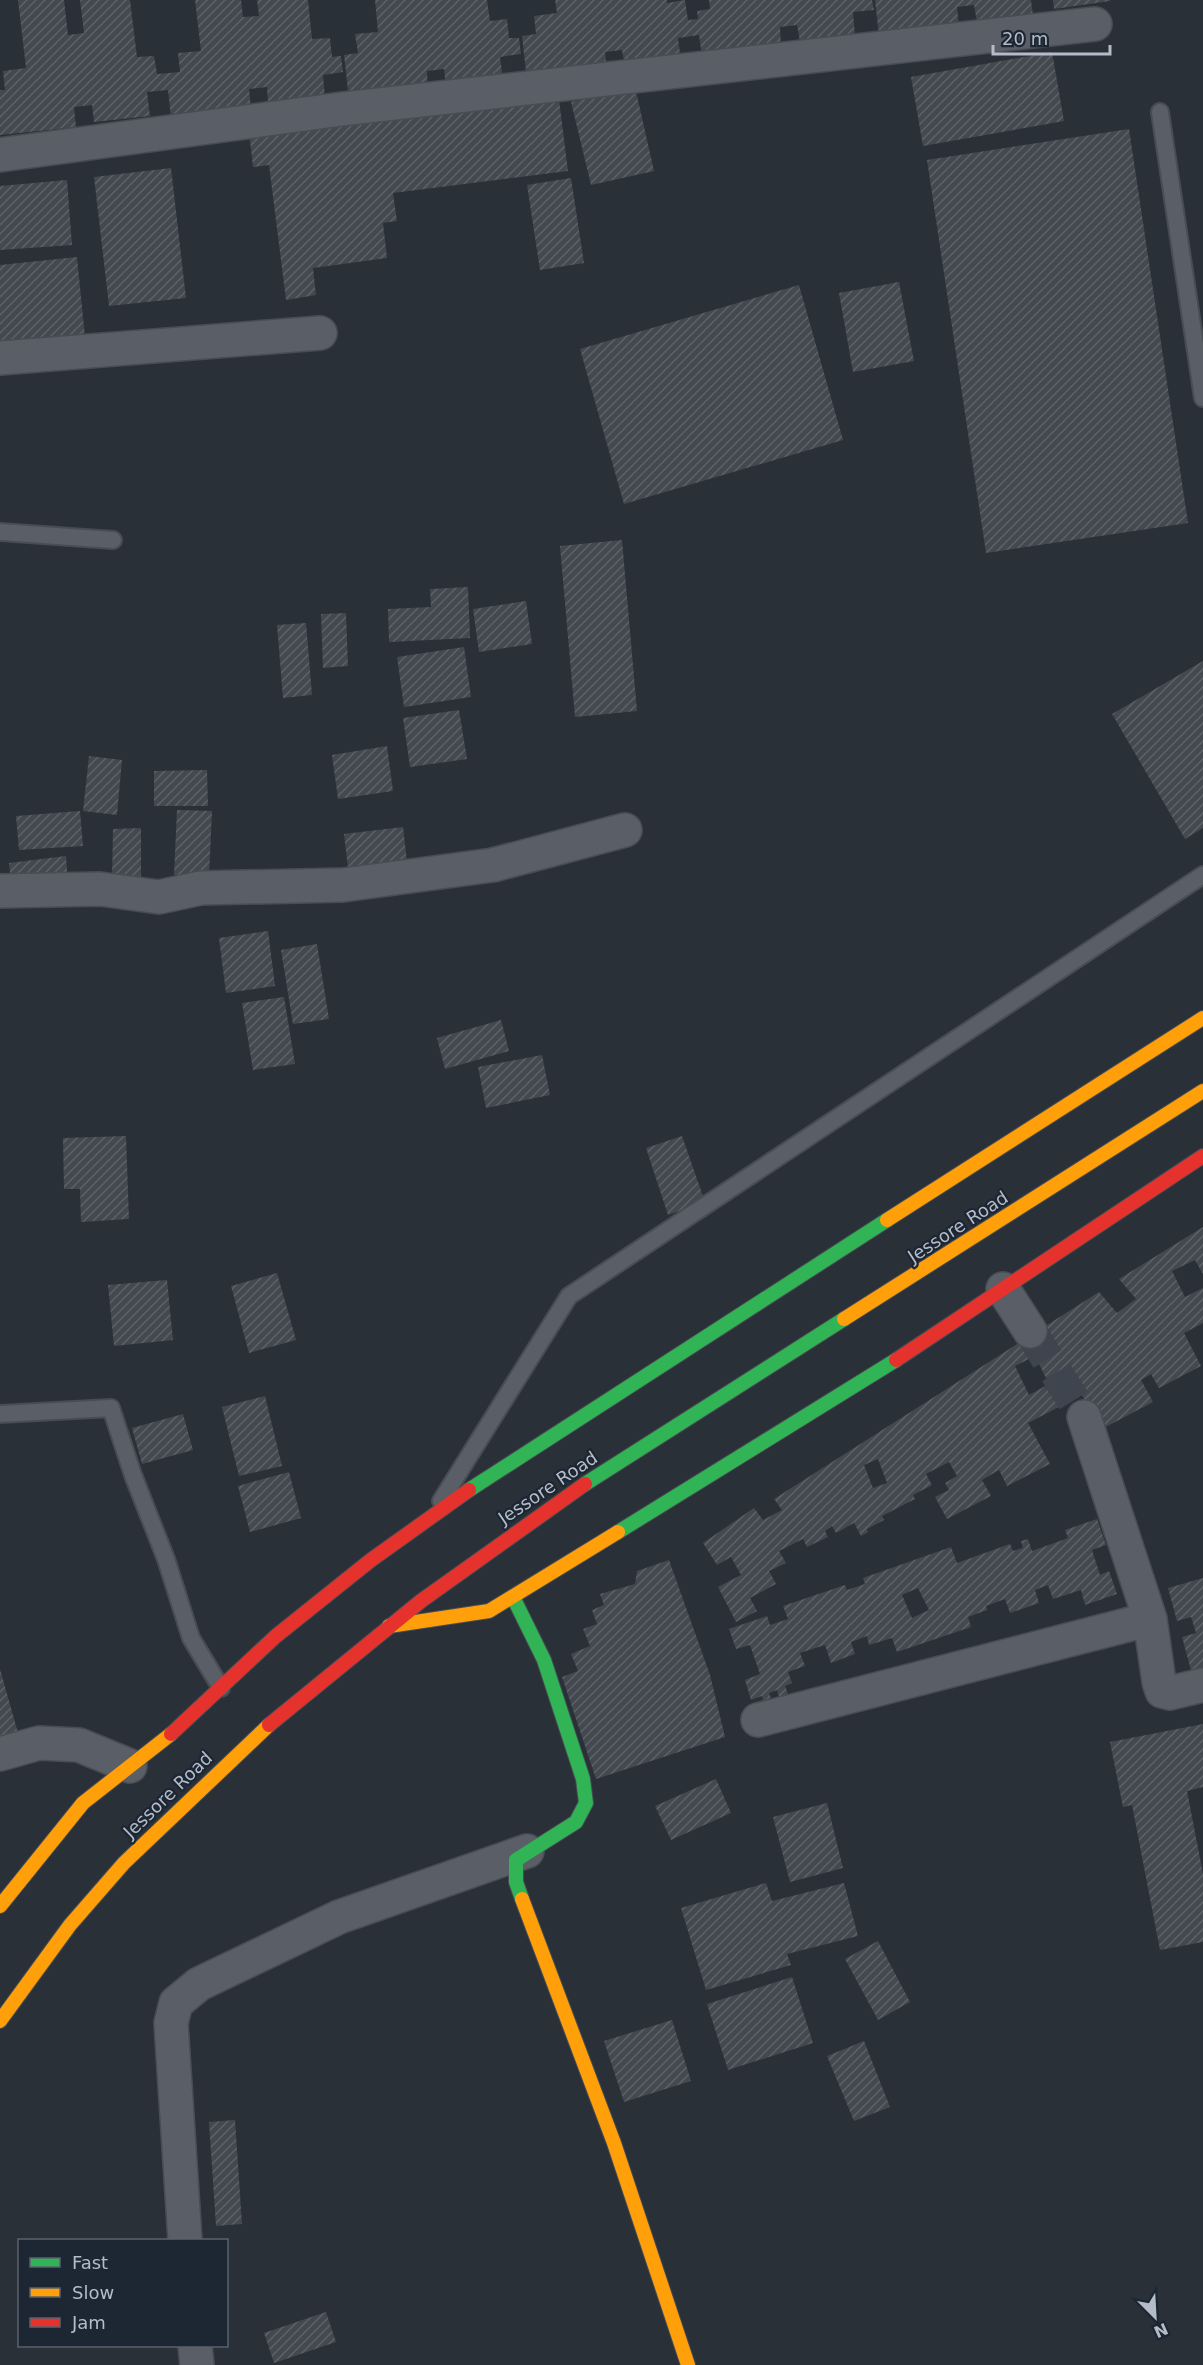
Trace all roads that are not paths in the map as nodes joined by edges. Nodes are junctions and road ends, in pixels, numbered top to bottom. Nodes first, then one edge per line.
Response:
1 (1095, 24) dead end
2 (1160, 112) dead end
3 (0, 155) edge
4 (320, 333) dead end
5 (0, 358) edge
6 (1203, 398) edge
7 (0, 532) edge
8 (113, 540) dead end
9 (625, 830) dead end
10 (1203, 875) edge
11 (0, 891) edge
12 (1203, 1018) edge
13 (1203, 1091) edge
14 (1203, 1156) edge
15 (1003, 1288) junction
16 (1029, 1331) tunnel mouth
17 (0, 1414) edge
18 (1084, 1417) tunnel mouth
19 (429, 1519) junction
20 (513, 1597) junction
21 (1150, 1619) junction
22 (389, 1626) junction
23 (1203, 1685) edge
24 (221, 1689) junction
25 (758, 1720) dead end
26 (0, 1754) edge
27 (130, 1766) junction
28 (527, 1851) junction
29 (0, 1906) edge
30 (0, 2021) edge
31 (186, 2239) edge
32 (195, 2347) edge
33 (197, 2365) edge
34 (688, 2365) edge

1 - 3 street
2 - 6 lane
4 - 5 street
7 - 8 lane
9 - 11 street
10 - 19 lane
12 - 19 main road
13 - 22 main road, Jessore Road
14 - 15 main road
15 - 16 street
15 - 20 main road
17 - 24 lane
18 - 21 street
19 - 24 main road
20 - 22 main road
20 - 28 main road
21 - 23 street
21 - 25 street
22 - 30 main road, Jessore Road
24 - 27 main road
26 - 27 street
27 - 29 main road
28 - 31 street
28 - 34 main road
32 - 33 street

